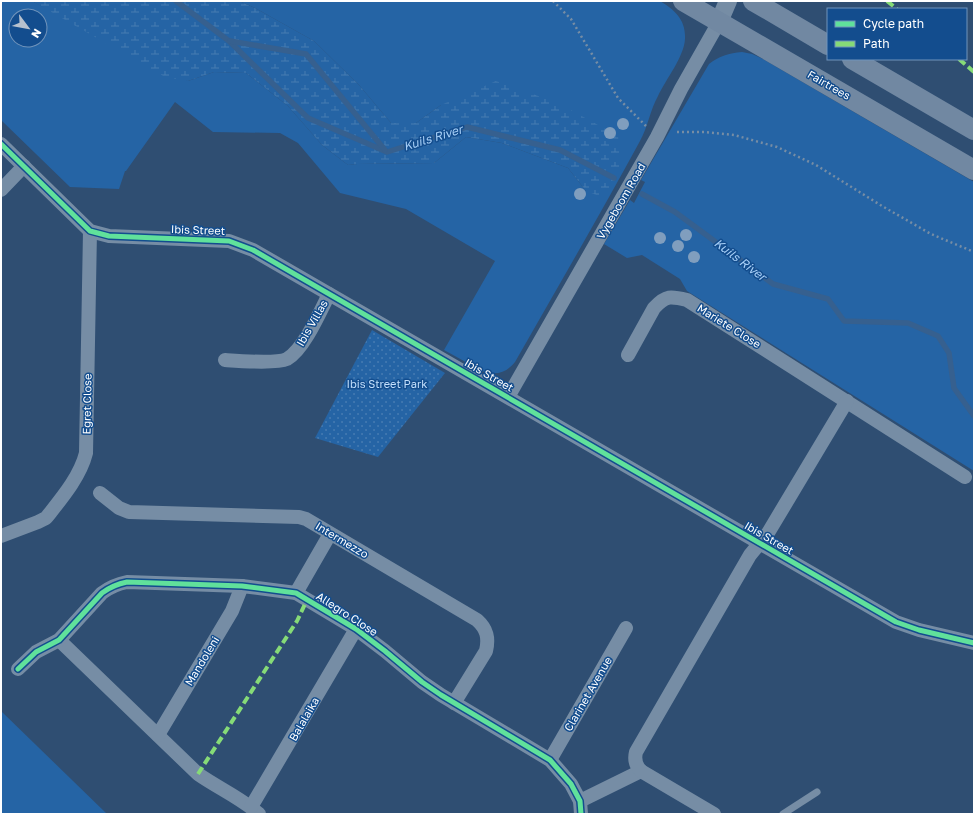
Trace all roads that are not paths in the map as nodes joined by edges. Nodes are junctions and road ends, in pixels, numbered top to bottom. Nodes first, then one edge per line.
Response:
1 (683, 1) edge
2 (728, 1) edge
3 (753, 1) edge
4 (719, 22) junction
5 (827, 44) edge
6 (854, 60) edge
7 (974, 130) edge
8 (1, 144) edge
9 (24, 166) junction
10 (974, 170) edge
11 (1, 190) edge
12 (90, 231) junction
13 (329, 294) junction
14 (628, 355) dead end
15 (225, 360) dead end
16 (508, 397) junction
17 (846, 401) junction
18 (965, 476) dead end
19 (100, 494) dead end
20 (330, 534) junction
21 (1, 536) edge
22 (760, 544) junction
23 (242, 586) junction
24 (296, 593) junction
25 (626, 628) dead end
26 (356, 630) junction
27 (59, 640) junction
28 (974, 643) edge
29 (18, 669) dead end
30 (454, 703) junction
31 (158, 735) junction
32 (550, 760) junction
33 (641, 771) junction
34 (817, 792) dead end
35 (580, 808) edge
36 (255, 811) edge
37 (714, 814) edge
38 (783, 814) edge

1 - 4 main road, Fairtrees
2 - 4 street, Vygeboom Road
3 - 5 main road
4 - 10 main road, Fairtrees
4 - 16 street, Vygeboom Road
6 - 7 main road
8 - 9 street
9 - 11 street
9 - 12 street
12 - 13 street, Ibis Street
12 - 21 street, Egret Close
13 - 15 street, Ibis Villas
13 - 16 street, Ibis Street
14 - 17 street, Mariete Close
16 - 22 street, Ibis Street
17 - 18 street, Mariete Close
17 - 22 street
19 - 20 street, Intermezzo
20 - 24 street
20 - 30 street, Intermezzo
22 - 28 street, Ibis Street
22 - 33 street, Ibis Street
23 - 24 street, Allegro Close
23 - 27 street, Allegro Close
23 - 31 street, Mandoleni
24 - 26 street, Allegro Close
25 - 32 street, Clarinet Avenue
26 - 30 street, Allegro Close
26 - 36 street, Balalaika
27 - 29 street, Allegro Close
27 - 31 street
30 - 32 street, Allegro Close
31 - 36 street
32 - 35 street, Allegro Close
33 - 35 street
33 - 37 street
34 - 38 lane

